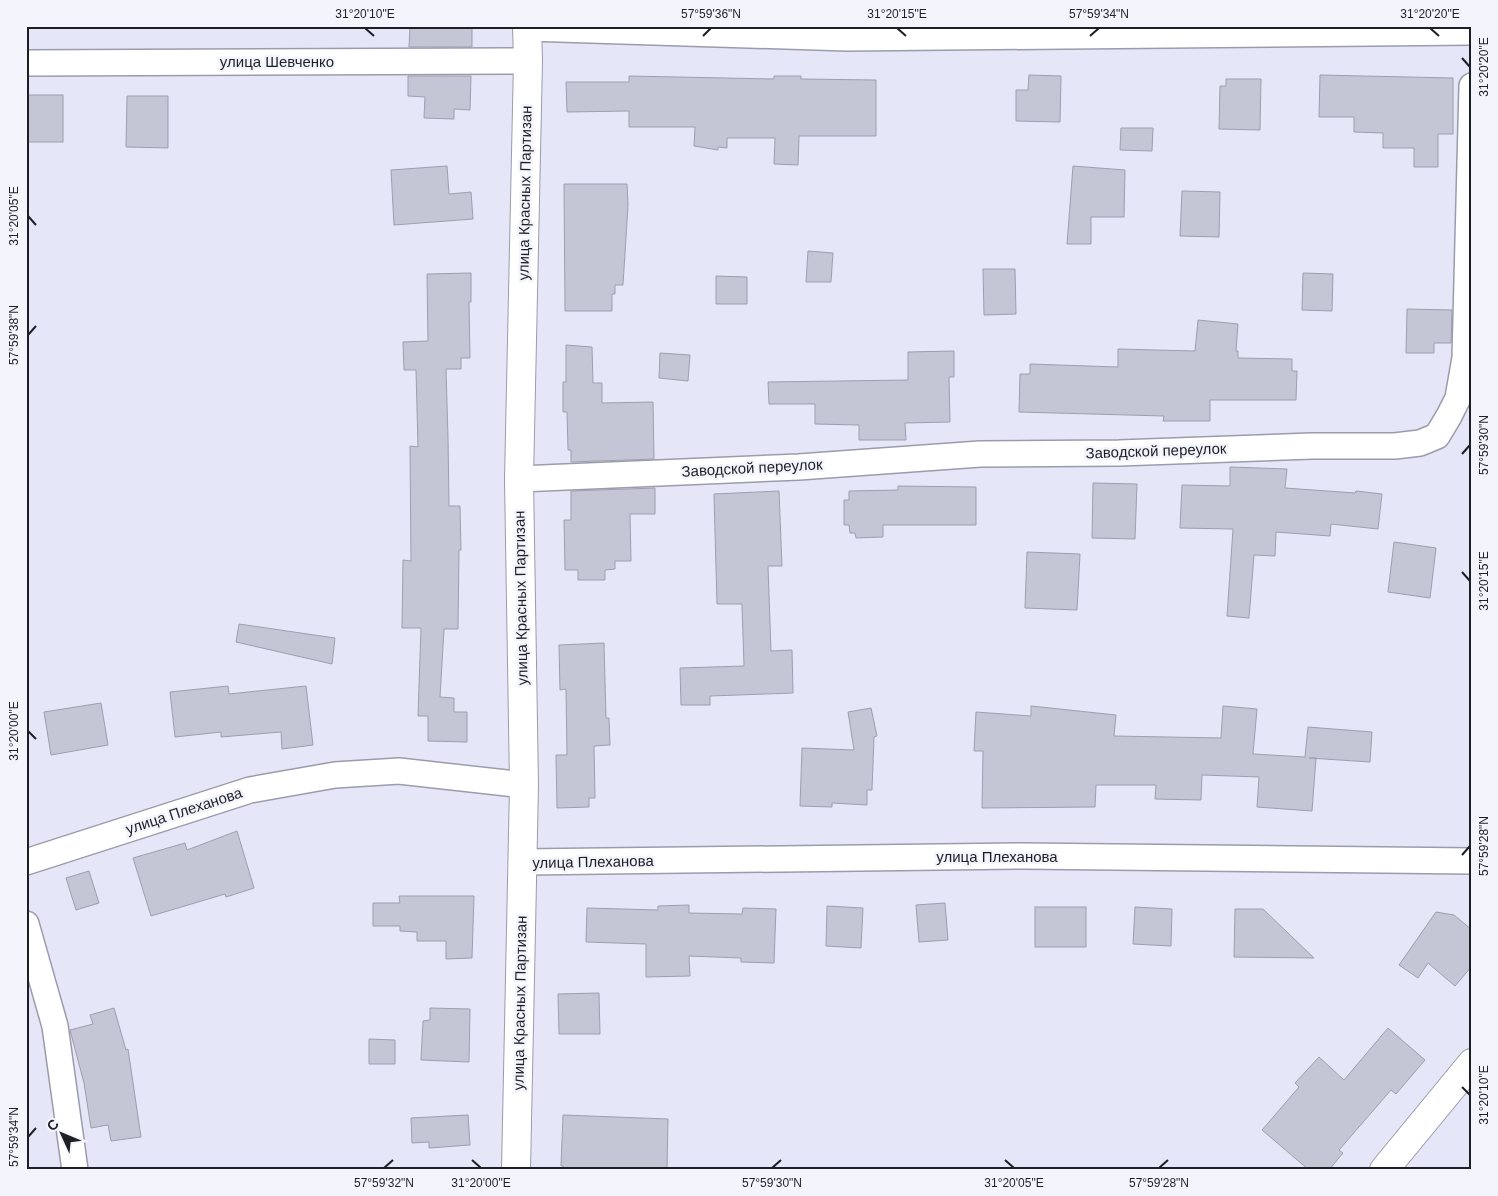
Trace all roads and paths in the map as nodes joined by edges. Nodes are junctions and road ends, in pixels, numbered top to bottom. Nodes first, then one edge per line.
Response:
1 (527, 27) edge
2 (847, 32) edge
3 (1472, 32) edge
4 (528, 61) junction
5 (26, 63) edge
6 (1472, 86) edge
7 (519, 478) junction
8 (524, 786) junction
9 (1472, 861) edge
10 (26, 862) edge
11 (523, 862) junction
12 (26, 924) edge
13 (1472, 1063) edge
14 (75, 1170) edge
15 (516, 1170) edge
16 (1384, 1170) edge

1 - 2 street
1 - 4 street, улица Красных Партизан
2 - 3 street
4 - 5 street, улица Шевченко
4 - 7 street, улица Красных Партизан
6 - 7 street, Заводской переулок
7 - 8 street, улица Красных Партизан
8 - 10 street, улица Плеханова
8 - 11 street, улица Красных Партизан
9 - 11 street, улица Плеханова
11 - 15 street, улица Красных Партизан
12 - 14 street
13 - 16 street

